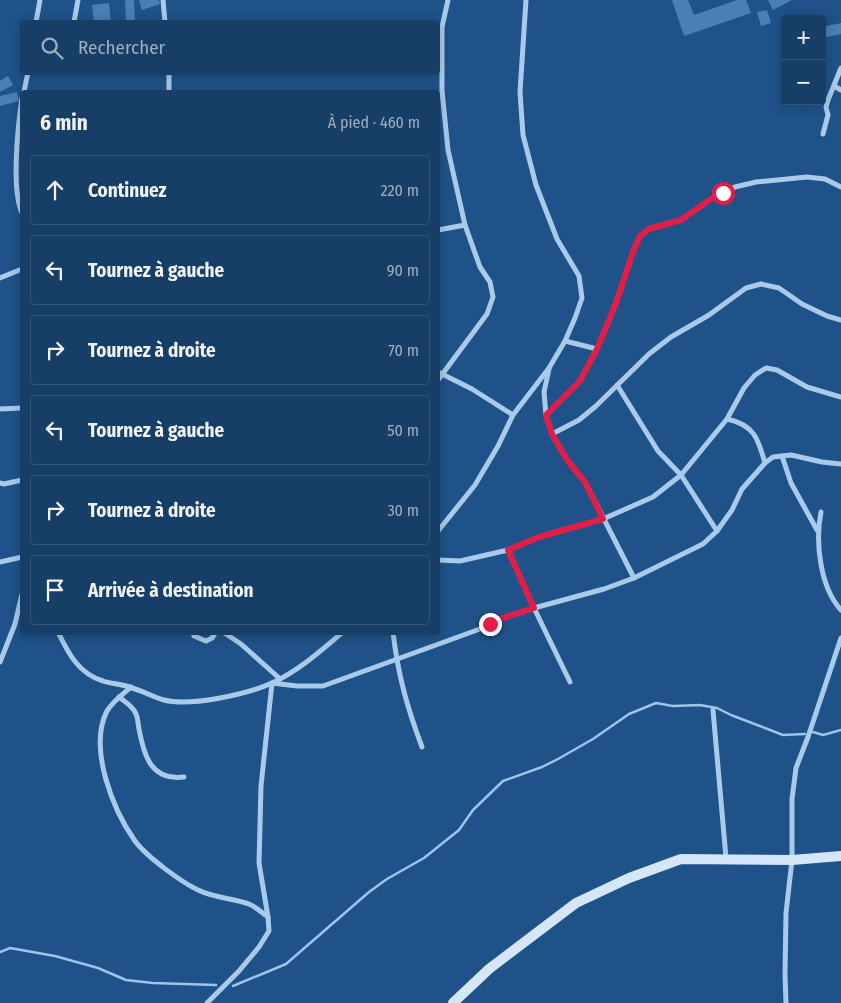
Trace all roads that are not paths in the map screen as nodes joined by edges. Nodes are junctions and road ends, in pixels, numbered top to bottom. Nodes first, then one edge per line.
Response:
1 (40, 0) edge
2 (78, 0) edge
3 (163, 0) edge
4 (448, 0) edge
5 (526, 0) edge
6 (36, 20) edge
7 (74, 20) edge
8 (166, 20) edge
9 (841, 68) edge
10 (27, 75) edge
11 (168, 75) edge
12 (834, 86) junction
13 (24, 90) edge
14 (168, 90) edge
15 (841, 90) edge
16 (20, 122) edge
17 (823, 134) dead end
18 (841, 187) edge
19 (20, 208) edge
20 (464, 225) junction
21 (440, 230) edge
22 (20, 270) edge
23 (0, 278) edge
24 (841, 320) edge
25 (565, 341) junction
26 (597, 349) junction
27 (549, 368) junction
28 (440, 373) edge
29 (617, 385) junction
30 (841, 397) edge
31 (20, 408) edge
32 (0, 409) edge
33 (513, 415) junction
34 (546, 415) junction
35 (727, 419) junction
36 (552, 434) junction
37 (782, 456) junction
38 (765, 463) junction
39 (841, 464) edge
40 (681, 475) junction
41 (20, 480) edge
42 (0, 483) edge
43 (821, 512) dead end
44 (603, 519) junction
45 (440, 529) edge
46 (717, 531) junction
47 (817, 531) junction
48 (508, 550) junction
49 (20, 557) edge
50 (440, 560) edge
51 (0, 562) edge
52 (634, 578) junction
53 (20, 603) edge
54 (534, 608) junction
55 (841, 610) edge
56 (60, 635) edge
57 (214, 635) edge
58 (228, 635) edge
59 (339, 635) edge
60 (393, 635) edge
61 (194, 636) dead end
62 (841, 638) edge
63 (396, 660) junction
64 (0, 662) edge
65 (279, 678) junction
66 (570, 682) dead end
67 (272, 683) junction
68 (131, 687) junction
69 (119, 697) junction
70 (712, 710) dead end
71 (422, 747) dead end
72 (184, 777) dead end
73 (841, 856) edge
74 (726, 858) junction
75 (792, 860) junction
76 (268, 917) junction
77 (207, 1003) edge
78 (453, 1003) edge
79 (786, 1003) edge

1 - 6 street
2 - 7 street
3 - 8 street
4 - 20 street
5 - 25 street
9 - 12 street
10 - 13 street
11 - 14 street
12 - 15 street
12 - 17 street
16 - 19 street
18 - 26 street
20 - 21 street
20 - 28 street
22 - 23 street
24 - 29 street
25 - 26 street
25 - 27 street
26 - 34 street
27 - 33 street
27 - 34 street
28 - 33 street
29 - 36 street
29 - 40 street
30 - 35 street
31 - 32 street
33 - 45 street
34 - 36 street
35 - 38 street
35 - 40 street
36 - 44 street
37 - 38 street
37 - 39 street
37 - 47 street
38 - 46 street
40 - 44 street
40 - 46 street
41 - 42 street
43 - 47 street
44 - 48 street
44 - 52 street
46 - 52 street
47 - 55 street
48 - 50 street
48 - 54 street
49 - 51 street
52 - 54 street
53 - 64 street
54 - 63 street
54 - 66 street
56 - 68 street
57 - 61 street
58 - 65 street
59 - 65 street
60 - 63 street
62 - 75 street
63 - 67 street
63 - 71 street
65 - 67 street
67 - 68 street
67 - 76 street
68 - 69 street
69 - 72 street
69 - 76 street
70 - 74 street
73 - 75 street
74 - 75 street
74 - 78 street
75 - 79 street
76 - 77 street

